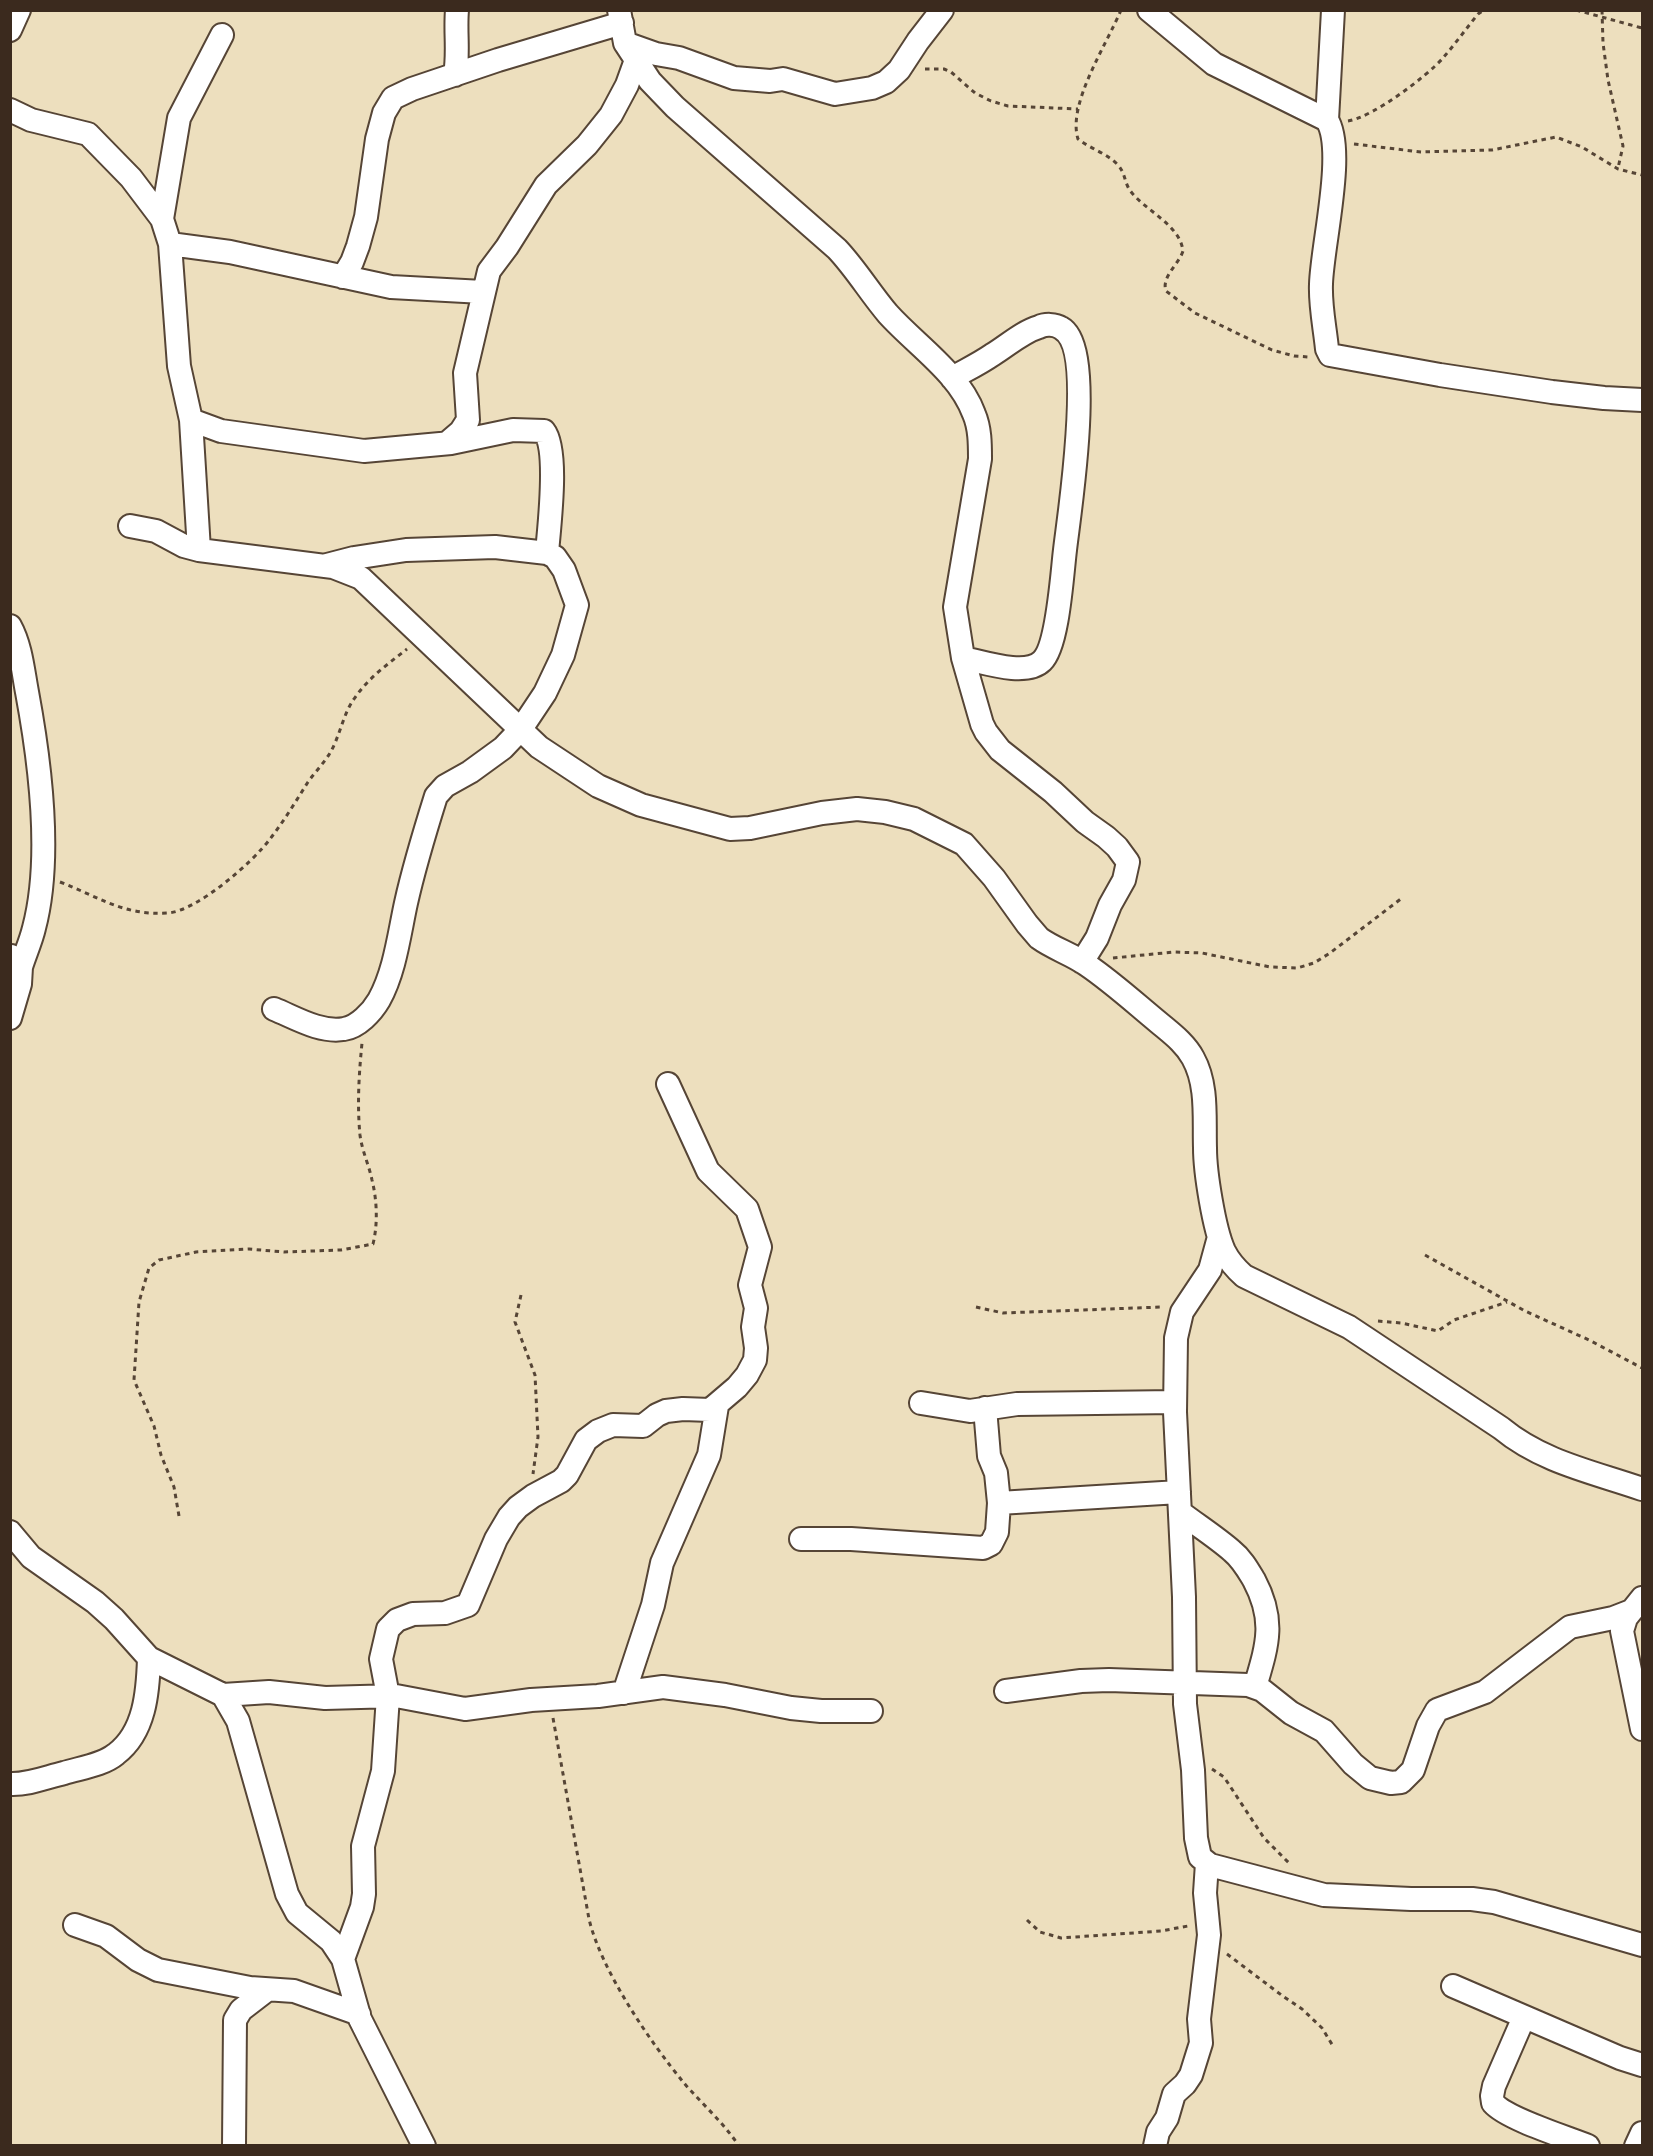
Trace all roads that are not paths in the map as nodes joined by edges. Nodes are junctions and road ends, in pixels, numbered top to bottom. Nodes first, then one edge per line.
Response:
1 (19, 10) edge
2 (457, 10) edge
3 (942, 10) edge
4 (1149, 10) edge
5 (1333, 10) edge
6 (10, 30) edge
7 (626, 34) edge
8 (222, 35) dead end
9 (455, 75) junction
10 (10, 110) edge
11 (1327, 120) junction
12 (162, 219) junction
13 (170, 244) junction
14 (343, 277) junction
15 (483, 292) junction
16 (952, 378) junction
17 (1642, 400) edge
18 (191, 420) junction
19 (447, 443) junction
20 (130, 525) dead end
21 (199, 550) junction
22 (547, 554) junction
23 (323, 566) junction
24 (10, 626) edge
25 (963, 657) junction
26 (521, 729) junction
27 (16, 961) edge
28 (1083, 962) junction
29 (274, 1009) dead end
30 (10, 1018) edge
31 (668, 1084) dead end
32 (1219, 1237) junction
33 (1175, 1402) junction
34 (921, 1404) dead end
35 (717, 1406) junction
36 (984, 1408) junction
37 (1642, 1489) edge
38 (1180, 1502) junction
39 (999, 1503) junction
40 (10, 1532) edge
41 (801, 1539) dead end
42 (1637, 1605) edge
43 (148, 1658) junction
44 (1184, 1682) junction
45 (1255, 1687) junction
46 (1006, 1691) dead end
47 (624, 1693) junction
48 (224, 1695) junction
49 (388, 1696) junction
50 (871, 1711) dead end
51 (1642, 1729) edge
52 (10, 1784) edge
53 (1207, 1863) junction
54 (75, 1925) dead end
55 (1642, 1945) edge
56 (344, 1959) junction
57 (1453, 1986) dead end
58 (267, 1990) junction
59 (359, 2014) junction
60 (1524, 2017) junction
61 (1642, 2065) edge
62 (1642, 2133) edge
63 (234, 2145) edge
64 (424, 2145) edge
65 (1155, 2145) edge
66 (1588, 2145) edge
67 (1636, 2145) edge

1 - 6 street
2 - 9 street
3 - 7 street
4 - 11 street
5 - 11 street
7 - 9 street
7 - 15 street
7 - 16 street
8 - 12 street
9 - 14 street
10 - 12 street
11 - 17 street
12 - 13 street
13 - 14 street
13 - 18 street
14 - 15 street
15 - 19 street
16 - 25 street
16 - 25 street
18 - 19 street
18 - 21 street
19 - 22 street
20 - 21 street
21 - 23 street
22 - 23 street
22 - 26 street
23 - 26 street
24 - 27 street
25 - 28 street
26 - 28 street
26 - 29 street
27 - 30 street
28 - 32 street
31 - 35 street
32 - 33 street
32 - 37 street
33 - 36 street
33 - 38 street
34 - 36 street
35 - 47 street
35 - 49 street
36 - 39 street
38 - 39 street
38 - 44 street
38 - 45 street
39 - 41 street
40 - 43 street
42 - 45 street
42 - 51 street
43 - 48 street
43 - 52 street
44 - 45 street
44 - 46 street
44 - 53 street
47 - 49 street
47 - 50 street
48 - 49 street
48 - 56 street
49 - 56 street
53 - 55 street
53 - 65 street
54 - 58 street
56 - 59 street
57 - 60 street
58 - 59 street
58 - 63 street
59 - 64 street
60 - 61 street
60 - 66 street
62 - 67 street

